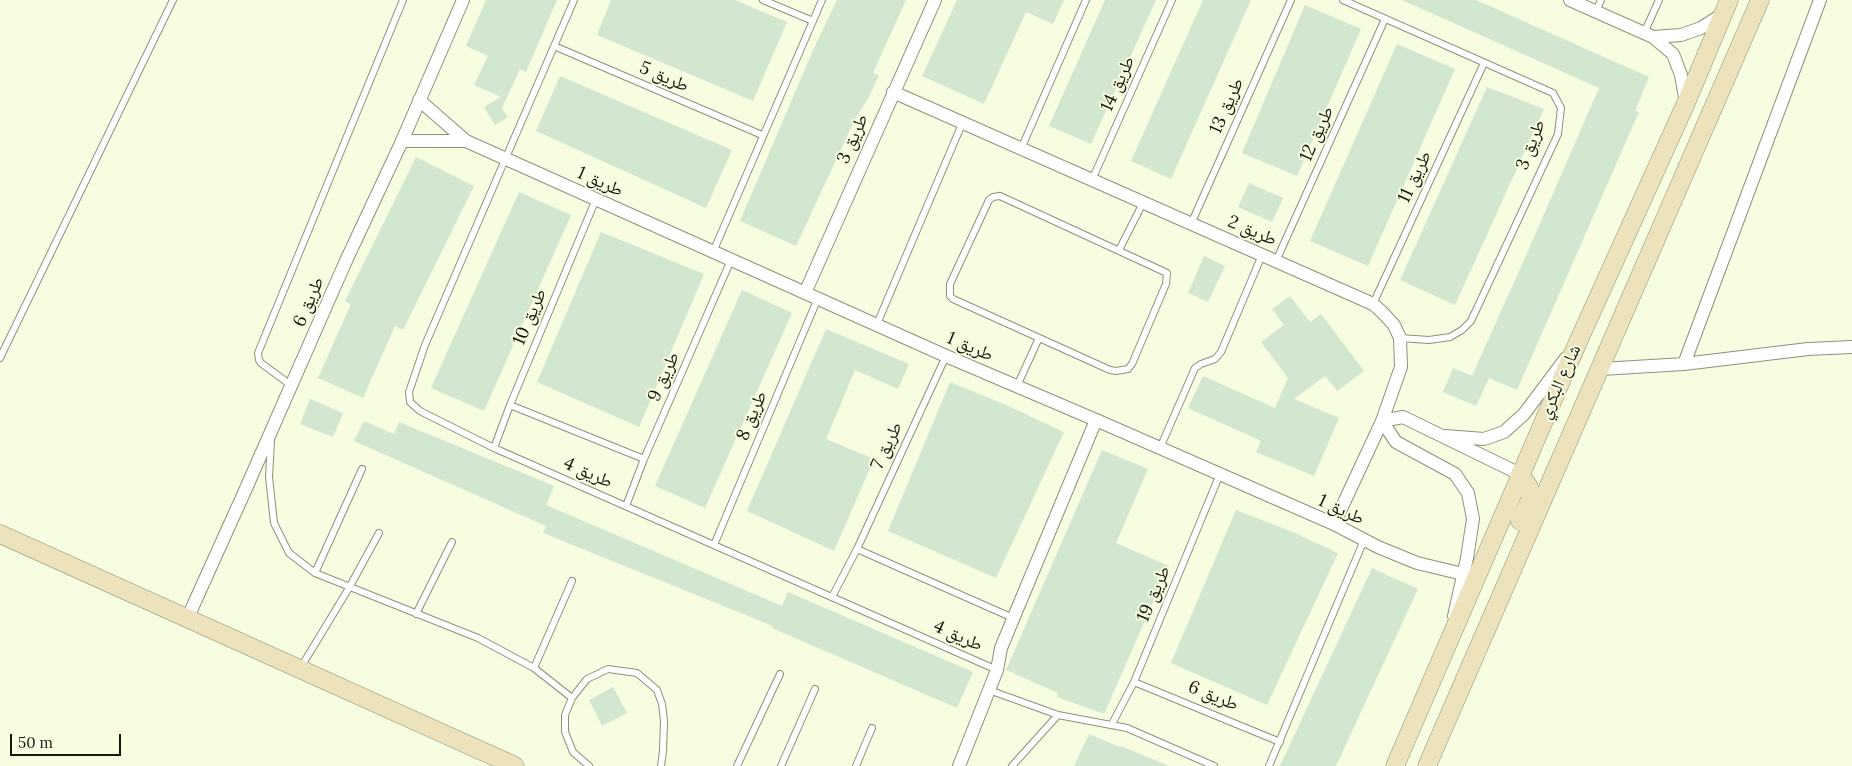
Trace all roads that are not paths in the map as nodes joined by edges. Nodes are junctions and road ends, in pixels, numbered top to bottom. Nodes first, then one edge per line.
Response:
1 (173, 0) edge
2 (402, 0) edge
3 (462, 0) edge
4 (574, 0) edge
5 (763, 0) edge
6 (822, 0) edge
7 (934, 0) edge
8 (1086, 0) edge
9 (1172, 0) edge
10 (1291, 0) edge
11 (1343, 0) edge
12 (1570, 0) edge
13 (1659, 0) edge
14 (1760, 0) edge
15 (1820, 0) edge
16 (1598, 6) edge
17 (1726, 7) edge
18 (1385, 19) junction
19 (813, 22) junction
20 (1649, 35) junction
21 (554, 46) junction
22 (1484, 63) junction
23 (893, 92) junction
24 (419, 100) junction
25 (1686, 103) junction
26 (962, 124) junction
27 (762, 135) junction
28 (402, 141) junction
29 (466, 141) junction
30 (1021, 149) junction
31 (505, 159) junction
32 (1092, 180) junction
33 (596, 199) junction
34 (1143, 203) junction
35 (1191, 224) junction
36 (1119, 250) junction
37 (713, 252) junction
38 (1262, 255) junction
39 (731, 260) junction
40 (1276, 261) junction
41 (805, 293) junction
42 (818, 298) junction
43 (1372, 304) junction
44 (877, 324) junction
45 (1039, 338) junction
46 (1400, 338) junction
47 (1578, 342) junction
48 (1852, 347) edge
49 (946, 356) junction
50 (0, 358) edge
51 (1684, 364) junction
52 (1601, 369) junction
53 (292, 386) junction
54 (1016, 386) junction
55 (510, 405) junction
56 (1096, 420) junction
57 (1382, 421) junction
58 (271, 432) junction
59 (1445, 436) junction
60 (494, 448) junction
61 (1160, 448) junction
62 (644, 459) junction
63 (362, 468) dead end
64 (1220, 474) junction
65 (1520, 474) junction
66 (626, 506) junction
67 (1334, 524) junction
68 (379, 533) dead end
69 (0, 534) edge
70 (1364, 540) junction
71 (452, 542) dead end
72 (714, 545) junction
73 (856, 549) junction
74 (315, 573) junction
75 (1463, 574) junction
76 (572, 581) dead end
77 (349, 588) junction
78 (832, 597) junction
79 (416, 614) junction
80 (188, 617) junction
81 (1013, 618) junction
82 (1486, 628) junction
83 (1447, 644) junction
84 (300, 668) junction
85 (534, 668) junction
86 (998, 670) junction
87 (780, 674) dead end
88 (1134, 682) junction
89 (816, 689) dead end
90 (989, 690) junction
91 (572, 698) junction
92 (1058, 715) junction
93 (1112, 724) junction
94 (872, 728) dead end
95 (1280, 742) junction
96 (515, 766) edge
97 (589, 766) edge
98 (661, 766) edge
99 (737, 766) edge
100 (781, 766) edge
101 (856, 766) edge
102 (959, 766) edge
103 (1012, 766) edge
104 (1214, 766) edge
105 (1269, 766) edge
106 (1394, 766) edge
107 (1427, 766) edge

1 - 50 lane
2 - 53 lane
3 - 24 street, طريق 6
4 - 21 lane
5 - 19 lane
6 - 19 lane
7 - 23 street, طريق 3
8 - 30 lane
9 - 32 lane, طريق 14
10 - 35 lane, طريق 13
11 - 18 lane, طريق 3
12 - 16 street
13 - 20 lane
14 - 52 main road, شارع البكري
15 - 51 street
16 - 20 street
17 - 20 street
17 - 25 main road, شارع البكري
18 - 22 lane, طريق 3
18 - 40 lane, طريق 12
19 - 27 lane
20 - 25 street
21 - 27 lane, طريق 5
21 - 31 lane
22 - 43 lane, طريق 11
22 - 46 lane, طريق 3
23 - 26 street, طريق 2
23 - 41 street, طريق 3
24 - 28 street, طريق 6
24 - 29 street, طريق 1
25 - 47 main road, شارع البكري
26 - 30 street, طريق 2
26 - 44 lane
27 - 37 lane
28 - 29 street, طريق 1
28 - 53 street, طريق 6
29 - 31 street, طريق 1
30 - 32 street, طريق 2
31 - 33 street, طريق 1
31 - 60 lane, طريق 4
32 - 34 street, طريق 2
33 - 37 street, طريق 1
33 - 55 lane, طريق 10
34 - 35 street, طريق 2
34 - 36 lane
35 - 38 street, طريق 2
36 - 45 lane
36 - 45 lane
37 - 39 street, طريق 1
38 - 40 street, طريق 2
38 - 61 lane
39 - 41 street, طريق 1
39 - 62 lane, طريق 9
40 - 43 street, طريق 2
41 - 42 street, طريق 1
42 - 44 street, طريق 1
42 - 72 lane, طريق 8
43 - 46 street, طريق 2
44 - 49 street, طريق 1
45 - 54 lane
46 - 57 street
47 - 59 street
47 - 65 main road, شارع البكري
48 - 51 street
49 - 54 street, طريق 1
49 - 73 lane, طريق 7
51 - 52 street
52 - 82 main road, شارع البكري
53 - 58 street, طريق 6
54 - 56 street, طريق 1
55 - 60 lane, طريق 10
55 - 62 lane
56 - 61 street, طريق 1
56 - 81 street
57 - 59 street
57 - 67 street
57 - 75 street
58 - 74 lane
58 - 80 street, طريق 6
59 - 65 street
60 - 66 lane, طريق 4
61 - 64 street, طريق 1
62 - 66 lane, طريق 9
63 - 74 lane
64 - 67 street, طريق 1
64 - 88 lane, طريق 19
65 - 82 main road
65 - 83 main road, شارع البكري
66 - 72 lane, طريق 4
67 - 70 street, طريق 1
68 - 77 lane
69 - 80 main road
70 - 75 street, طريق 1
70 - 95 lane
71 - 79 lane
72 - 78 lane, طريق 4
73 - 78 lane, طريق 7
73 - 81 lane
74 - 77 lane
75 - 83 street
76 - 85 lane
77 - 79 lane
77 - 84 lane
78 - 86 lane, طريق 4
79 - 85 lane
80 - 84 main road
81 - 86 street
82 - 107 main road, شارع البكري
83 - 106 main road, شارع البكري
84 - 96 main road
85 - 91 lane
86 - 90 street
87 - 99 lane
88 - 93 lane, طريق 19
88 - 95 lane, طريق 6
89 - 100 lane
90 - 92 lane
90 - 102 street
91 - 97 lane
91 - 98 lane
92 - 93 lane
92 - 103 lane
93 - 104 lane
94 - 101 lane
95 - 105 lane

